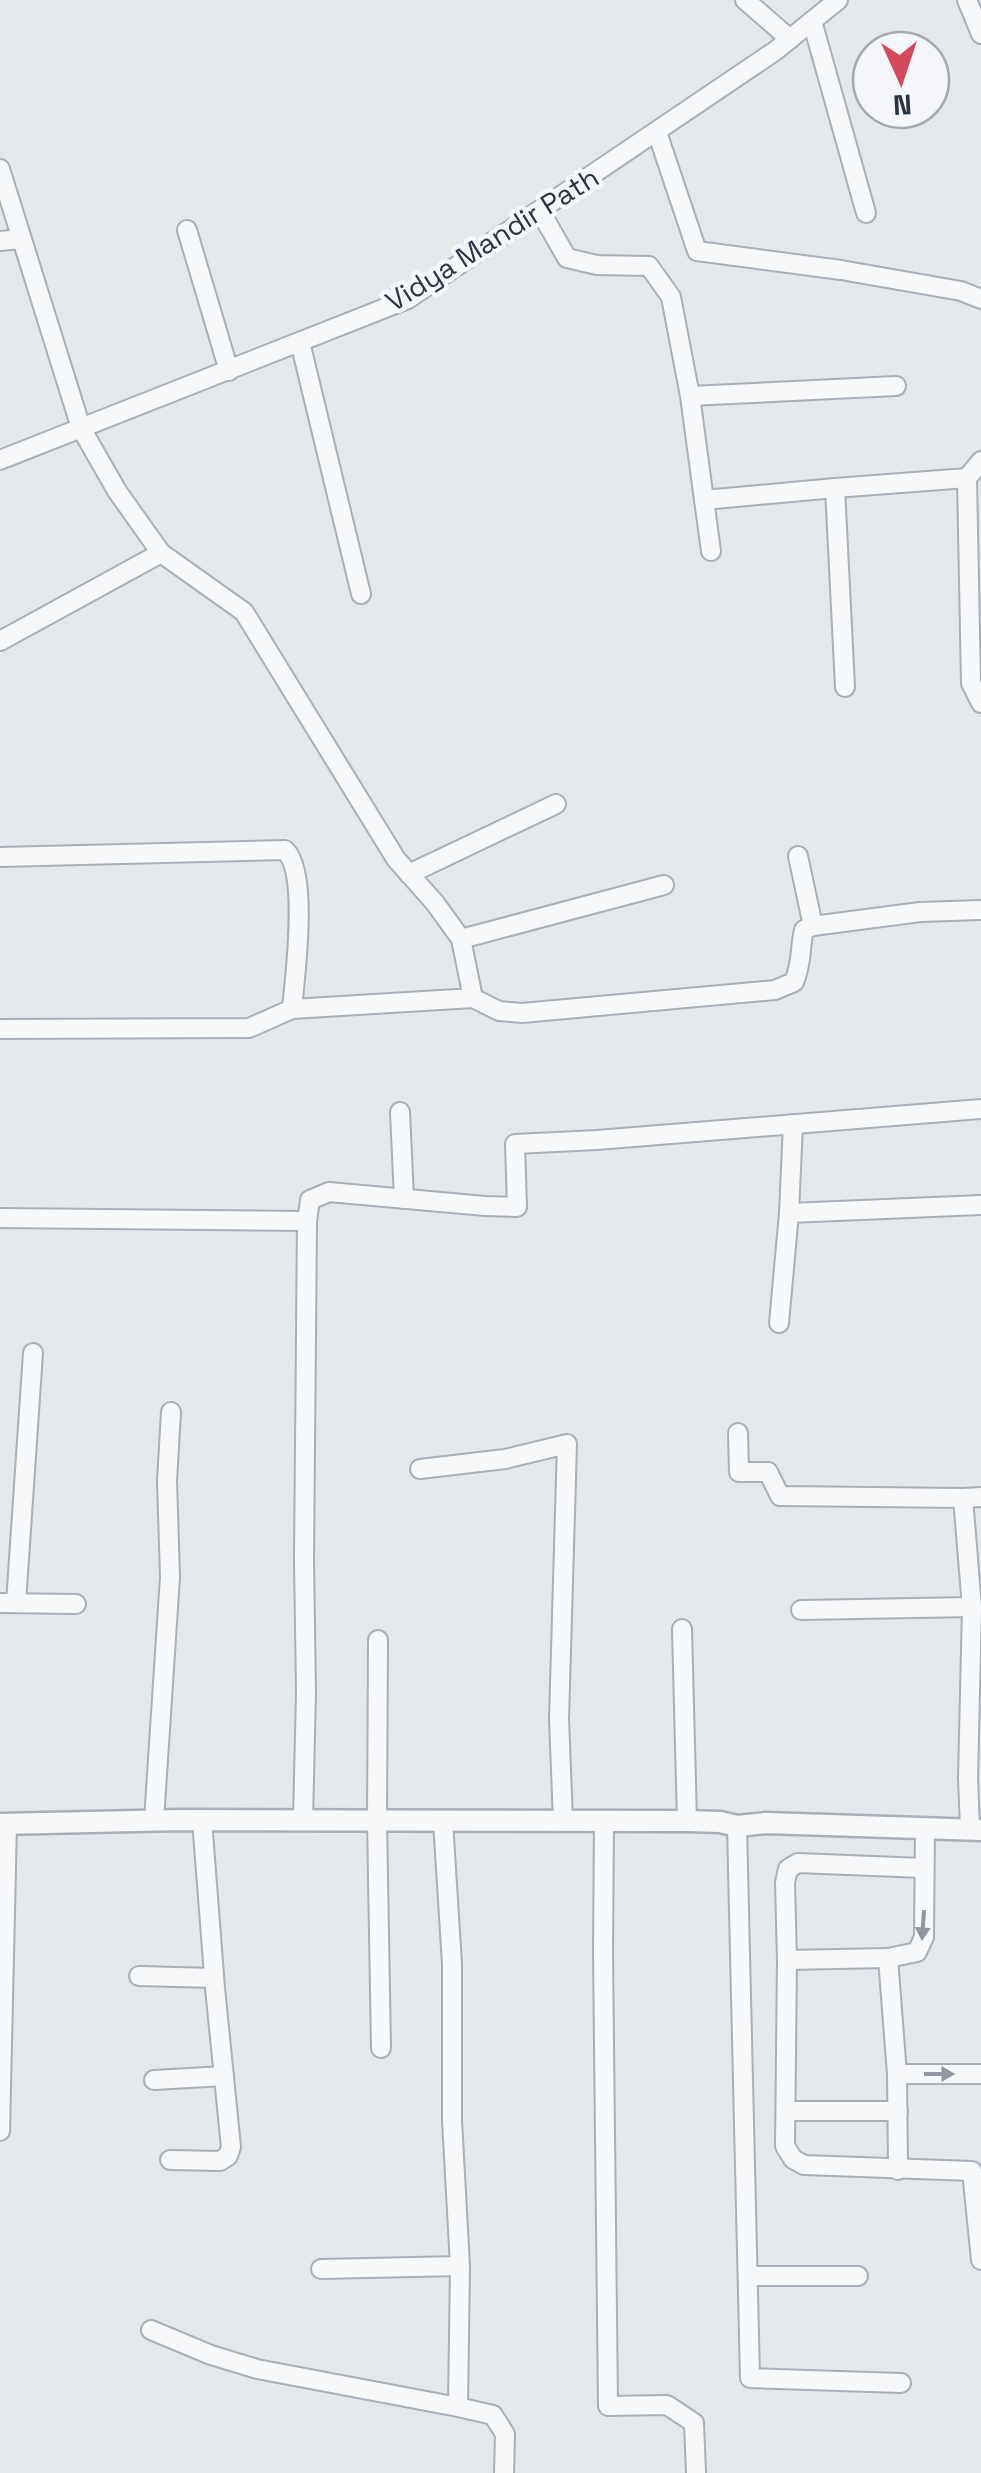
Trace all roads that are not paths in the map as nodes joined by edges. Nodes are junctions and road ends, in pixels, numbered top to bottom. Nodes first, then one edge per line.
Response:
1 (745, 0) edge
2 (838, 0) edge
3 (967, 0) edge
4 (812, 21) junction
5 (981, 34) edge
6 (790, 39) junction
7 (656, 132) junction
8 (0, 169) edge
9 (540, 211) junction
10 (866, 213) dead end
11 (187, 230) dead end
12 (20, 239) junction
13 (0, 240) edge
14 (981, 299) edge
15 (300, 342) junction
16 (229, 371) junction
17 (896, 386) dead end
18 (690, 396) junction
19 (81, 428) junction
20 (0, 460) edge
21 (981, 460) edge
22 (966, 478) junction
23 (834, 488) junction
24 (704, 500) junction
25 (711, 551) dead end
26 (161, 553) junction
27 (361, 594) dead end
28 (974, 596) edge
29 (0, 640) edge
30 (845, 687) dead end
31 (981, 702) edge
32 (556, 804) dead end
33 (798, 856) dead end
34 (0, 857) edge
35 (409, 874) junction
36 (664, 886) dead end
37 (981, 910) edge
38 (813, 926) junction
39 (461, 939) junction
40 (473, 998) junction
41 (292, 1009) junction
42 (0, 1029) edge
43 (981, 1109) edge
44 (400, 1112) dead end
45 (794, 1124) junction
46 (404, 1199) junction
47 (981, 1205) edge
48 (789, 1213) junction
49 (0, 1218) edge
50 (307, 1221) junction
51 (779, 1324) dead end
52 (33, 1353) dead end
53 (171, 1412) dead end
54 (738, 1433) dead end
55 (420, 1469) dead end
56 (972, 1497) edge
57 (8, 1603) edge
58 (76, 1604) dead end
59 (972, 1607) junction
60 (802, 1610) dead end
61 (682, 1629) dead end
62 (378, 1640) dead end
63 (154, 1820) junction
64 (202, 1820) junction
65 (303, 1820) junction
66 (377, 1820) junction
67 (443, 1820) junction
68 (563, 1821) junction
69 (604, 1821) junction
70 (688, 1822) junction
71 (4, 1824) edge
72 (738, 1826) junction
73 (924, 1828) junction
74 (976, 1830) edge
75 (923, 1868) junction
76 (888, 1958) junction
77 (787, 1960) junction
78 (139, 1976) dead end
79 (214, 1978) junction
80 (381, 2048) dead end
81 (896, 2074) junction
82 (981, 2074) edge
83 (224, 2076) junction
84 (154, 2080) dead end
85 (786, 2111) junction
86 (898, 2112) junction
87 (0, 2131) edge
88 (170, 2160) dead end
89 (898, 2170) junction
90 (977, 2170) edge
91 (981, 2260) edge
92 (460, 2266) junction
93 (321, 2269) dead end
94 (748, 2276) junction
95 (858, 2276) dead end
96 (151, 2330) dead end
97 (901, 2383) dead end
98 (458, 2407) junction
99 (504, 2473) edge
100 (696, 2473) edge

1 - 6 street
2 - 4 street, Vidya Mandir Path
3 - 5 street
4 - 6 street, Vidya Mandir Path
4 - 10 street
6 - 7 street, Vidya Mandir Path
7 - 9 street, Vidya Mandir Path
7 - 14 street
8 - 12 street
9 - 15 street, Vidya Mandir Path
9 - 18 street
11 - 16 street
12 - 13 street
12 - 19 street
15 - 16 street, Vidya Mandir Path
15 - 27 street
16 - 19 street, Vidya Mandir Path
17 - 18 street
18 - 24 street
19 - 20 street, Vidya Mandir Path
19 - 26 street
21 - 22 street
22 - 23 street
22 - 28 street
23 - 24 street
23 - 30 street
24 - 25 street
26 - 29 street
26 - 35 street
28 - 31 street
32 - 35 street
33 - 38 street
34 - 41 street
35 - 39 street
36 - 39 street
37 - 38 street
38 - 40 street
39 - 40 street
40 - 41 street
41 - 42 street
43 - 45 street
44 - 46 street
45 - 46 street
45 - 48 street
46 - 50 street
47 - 48 street
48 - 51 street
49 - 50 street
50 - 65 street
52 - 57 street
53 - 63 street
54 - 56 street
55 - 68 street
56 - 59 street
57 - 58 street
59 - 60 street
59 - 74 street
61 - 70 street
62 - 66 street
63 - 64 street
63 - 71 street
64 - 65 street
64 - 79 street
65 - 66 street
66 - 67 street
66 - 80 street
67 - 68 street
67 - 92 street
68 - 69 street
69 - 70 street
69 - 100 street
70 - 72 street
71 - 87 street
72 - 73 street
72 - 94 street
73 - 74 street
73 - 75 street
75 -> 76 street
75 - 77 street
76 - 77 street
76 - 81 street
77 - 85 street
78 - 79 street
79 - 83 street
81 -> 82 street
81 - 86 street
83 - 84 street
83 - 88 street
85 - 86 street
85 - 89 street
86 - 89 street
89 - 90 street
90 - 91 street
92 - 93 street
92 - 98 street
94 - 95 street
94 - 97 street
96 - 98 street
98 - 99 street

